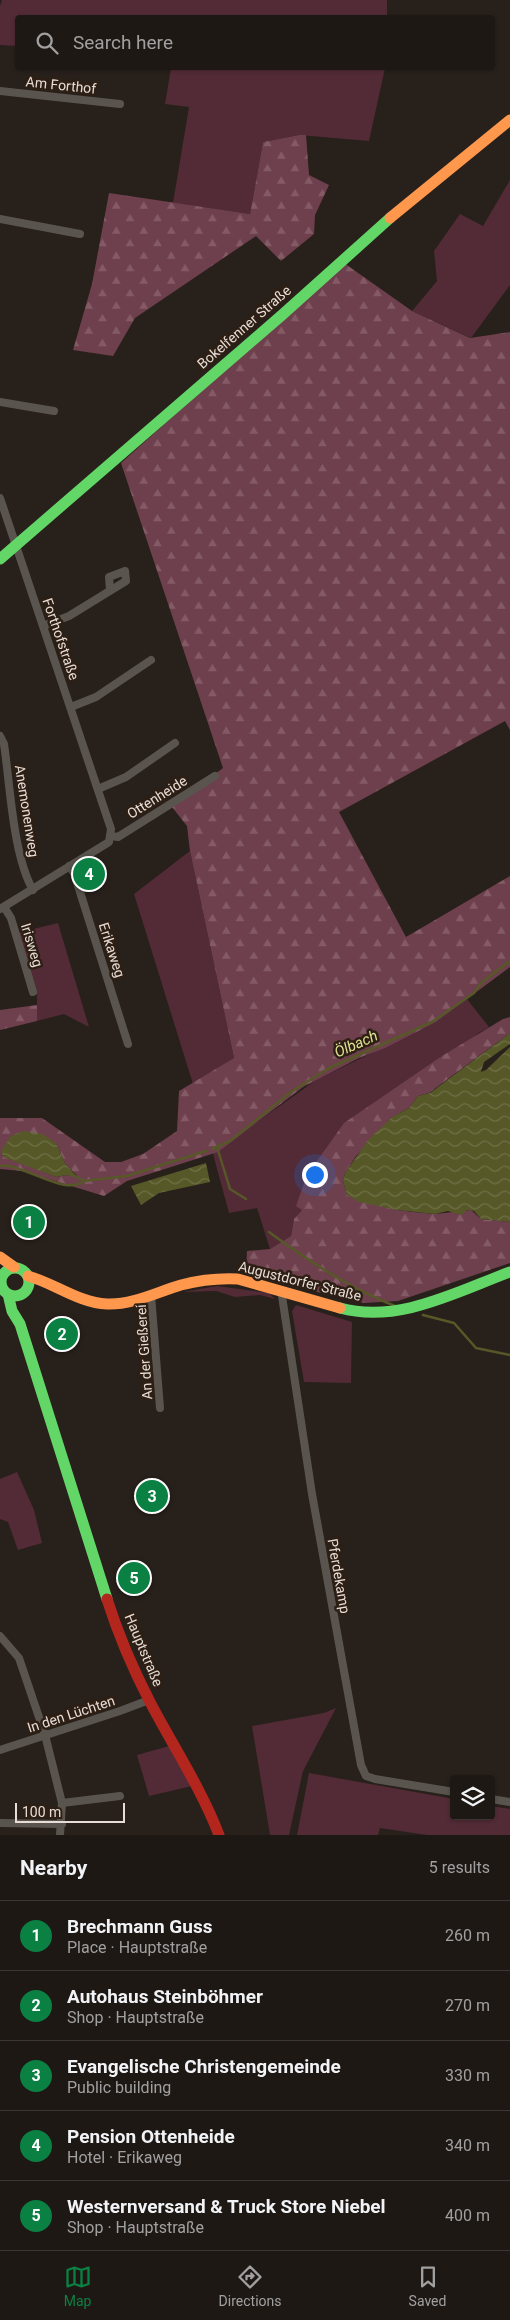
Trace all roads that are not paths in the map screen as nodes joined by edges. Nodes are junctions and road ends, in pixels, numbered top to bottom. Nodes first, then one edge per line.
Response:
1 (0, 91) edge
2 (120, 104) dead end
3 (510, 120) edge
4 (0, 219) edge
5 (80, 234) dead end
6 (0, 402) edge
7 (54, 411) dead end
8 (0, 498) edge
9 (16, 545) junction
10 (0, 559) edge
11 (110, 590) dead end
12 (43, 626) junction
13 (151, 660) dead end
14 (71, 707) junction
15 (0, 736) edge
16 (175, 743) dead end
17 (215, 776) dead end
18 (98, 789) junction
19 (112, 836) junction
20 (69, 866) junction
21 (33, 890) junction
22 (2, 908) edge
23 (33, 992) dead end
24 (128, 1044) dead end
25 (0, 1257) edge
26 (14, 1267) junction
27 (510, 1272) edge
28 (1, 1274) edge
29 (28, 1276) junction
30 (53, 1285) junction
31 (284, 1291) junction
32 (24, 1293) junction
33 (8, 1294) junction
34 (151, 1295) junction
35 (20, 1324) junction
36 (160, 1408) dead end
37 (0, 1636) edge
38 (149, 1700) junction
39 (45, 1736) junction
40 (0, 1750) edge
41 (450, 1791) edge
42 (120, 1796) dead end
43 (495, 1800) edge
44 (62, 1802) junction
45 (510, 1802) edge
46 (0, 1824) edge
47 (62, 1824) junction
48 (60, 1835) edge
49 (219, 1835) edge

1 - 2 street, Am Forthof
3 - 9 main road, Bokelfenner Straße
4 - 5 street
6 - 7 street
8 - 9 street, Forthofstraße
9 - 10 main road, Bokelfenner Straße
9 - 12 street, Forthofstraße
11 - 12 street
12 - 14 street, Forthofstraße
13 - 14 street
14 - 18 street, Forthofstraße
15 - 21 street, Anemonenweg
16 - 18 street
17 - 19 street, Ottenheide
18 - 19 street, Ottenheide
19 - 20 street, Ottenheide
20 - 21 street, Ottenheide
20 - 24 street, Erikaweg
21 - 22 street, Ottenheide
22 - 23 street, Irisweg
25 - 26 main road
26 - 28 main road
26 - 29 main road
27 - 31 main road, Augustdorfer Straße
28 - 33 main road
29 - 30 main road, Augustdorfer Straße
29 - 32 main road
30 - 32 main road
30 - 34 main road, Augustdorfer Straße
31 - 34 main road, Augustdorfer Straße
31 - 41 street, Pferdekamp
32 - 33 main road
32 - 35 main road, Hauptstraße
33 - 35 main road, Hauptstraße
34 - 36 street, An der Gießerei
35 - 38 main road, Hauptstraße
37 - 39 street
38 - 39 street, In den Lüchten
38 - 49 main road, Hauptstraße
39 - 40 street, In den Lüchten
39 - 44 street
42 - 44 street
43 - 45 street
44 - 47 street
46 - 47 street
47 - 48 street

